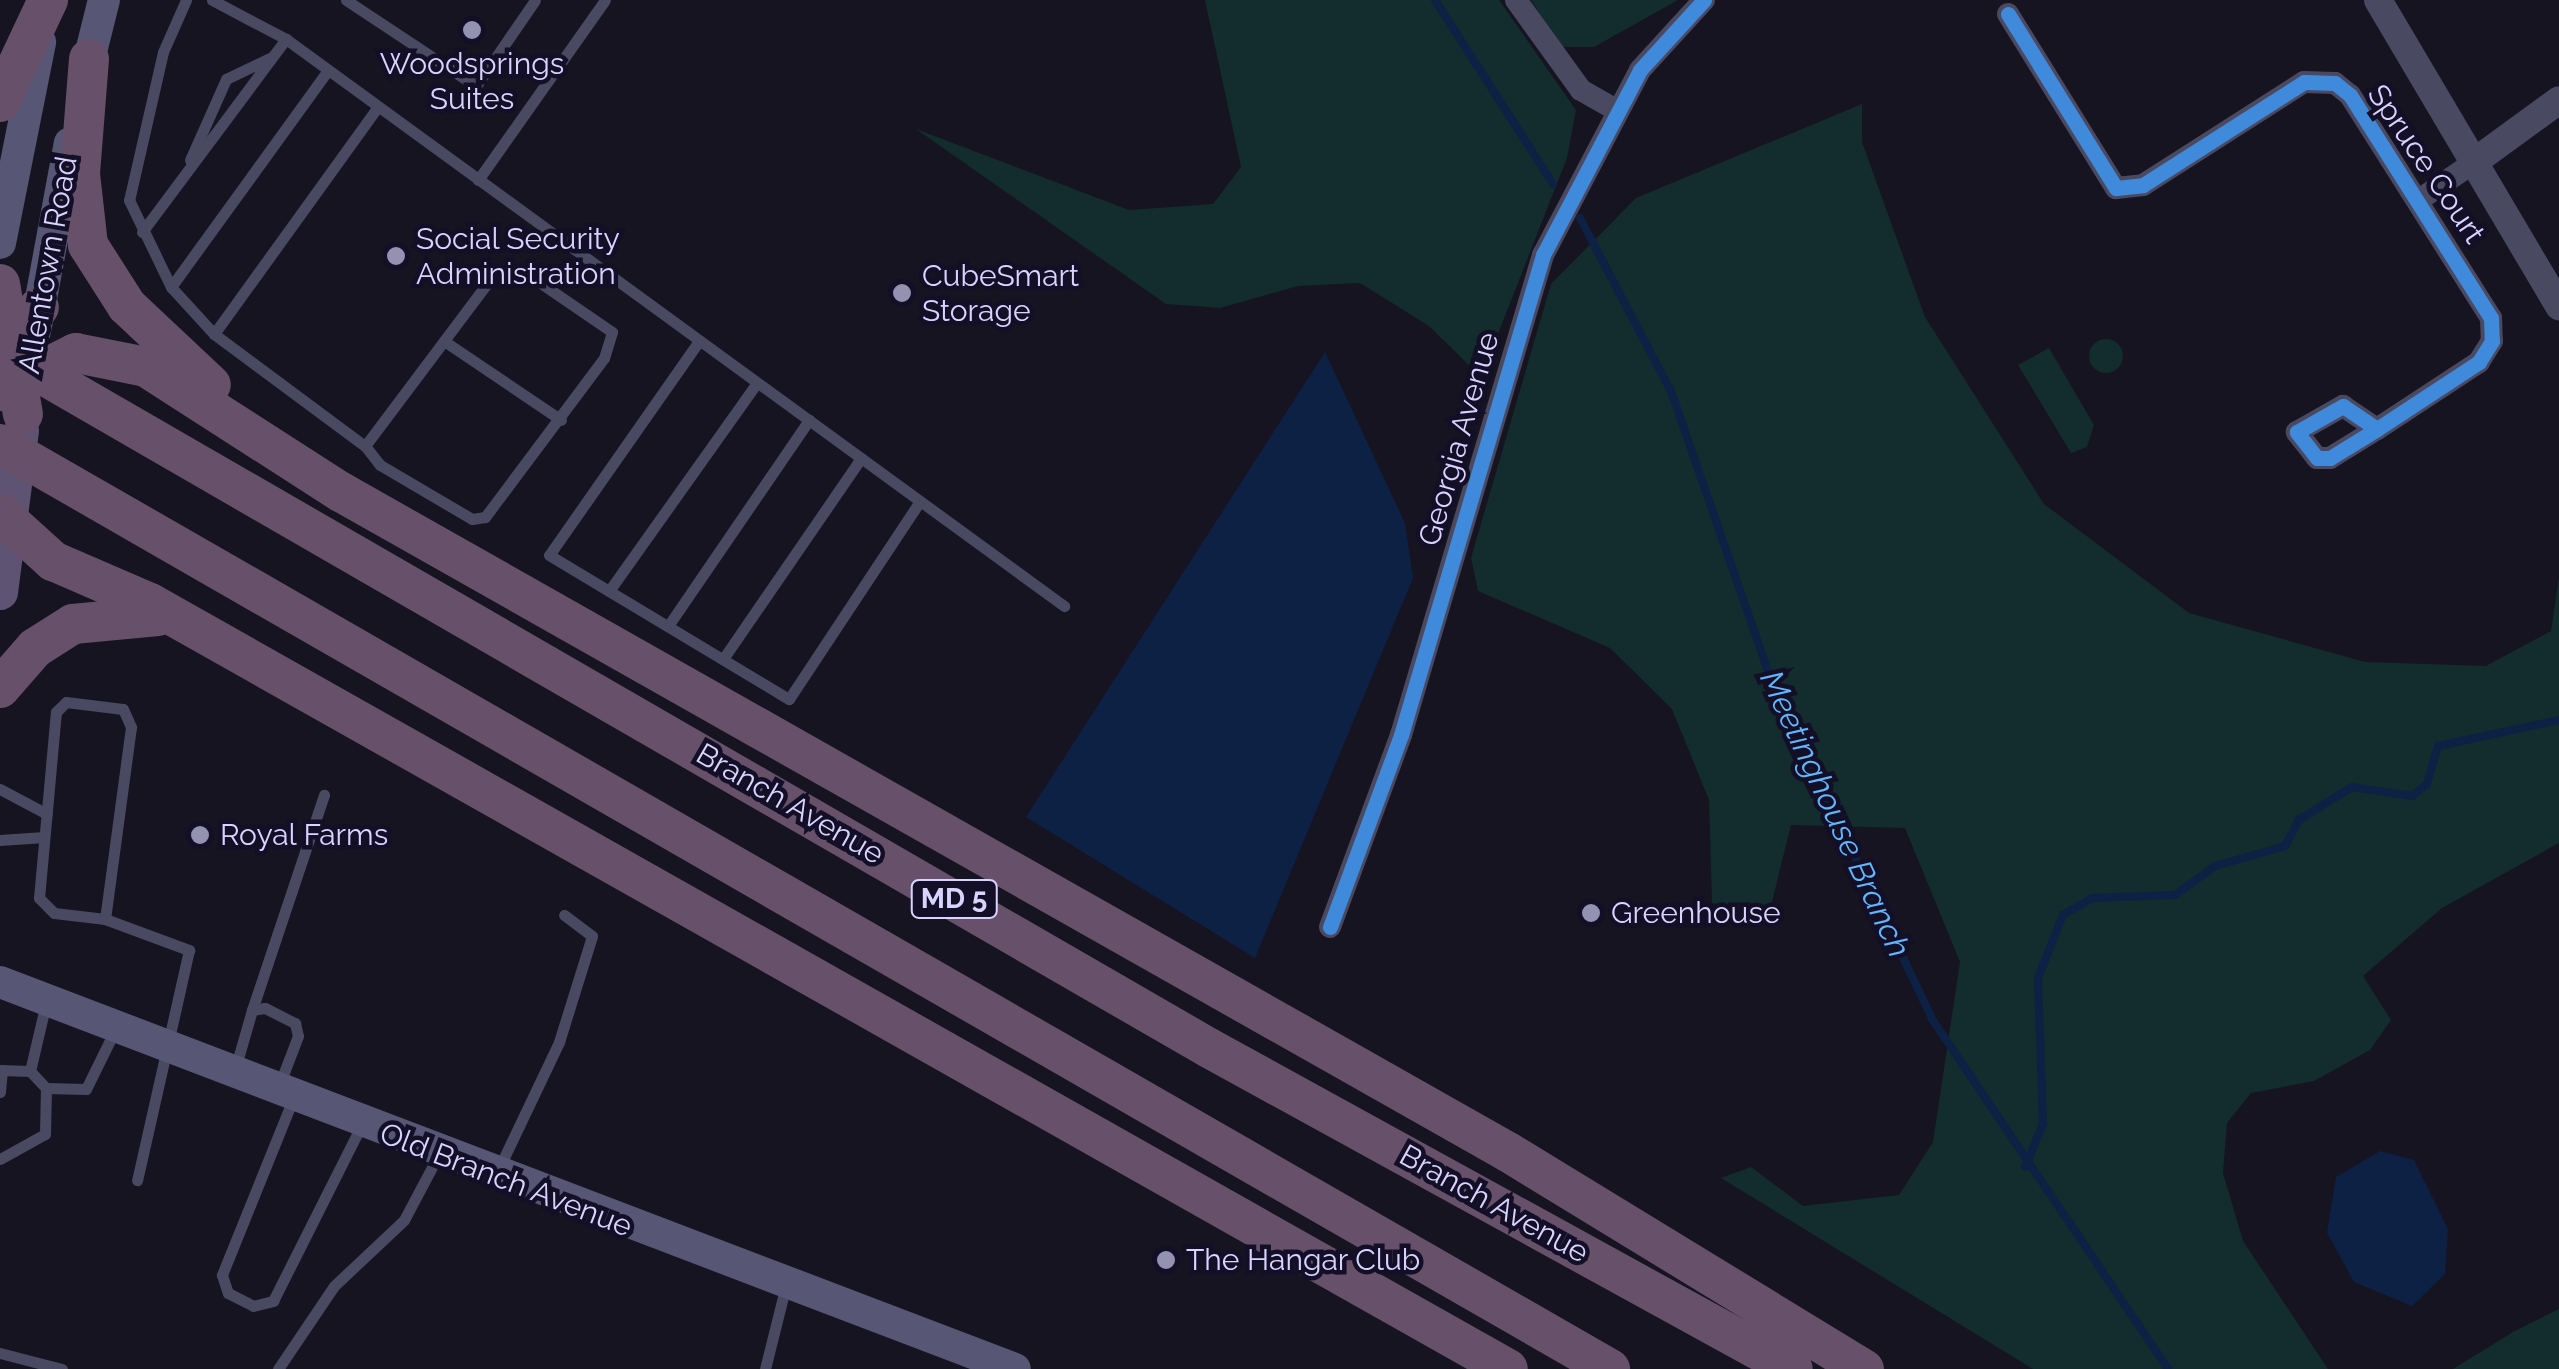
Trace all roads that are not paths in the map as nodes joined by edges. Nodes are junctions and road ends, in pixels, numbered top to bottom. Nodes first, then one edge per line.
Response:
1 (49, 0) edge
2 (104, 0) edge
3 (186, 0) edge
4 (212, 0) edge
5 (346, 0) edge
6 (536, 0) edge
7 (605, 0) edge
8 (1516, 0) edge
9 (1704, 0) edge
10 (2378, 0) edge
11 (2008, 14) dead end
12 (286, 39) junction
13 (272, 57) junction
14 (89, 59) junction
15 (328, 70) junction
16 (2559, 100) edge
17 (0, 102) edge
18 (378, 107) junction
19 (1616, 110) junction
20 (2470, 165) junction
21 (186, 174) junction
22 (478, 180) junction
23 (2420, 200) junction
24 (142, 232) junction
25 (0, 244) edge
26 (0, 284) edge
27 (171, 287) junction
28 (2559, 306) edge
29 (39, 307) joint
30 (214, 334) junction
31 (444, 340) junction
32 (699, 341) junction
33 (10, 382) edge
34 (757, 382) junction
35 (561, 420) junction
36 (808, 420) junction
37 (2377, 429) dead end
38 (364, 446) junction
39 (861, 458) junction
40 (920, 502) junction
41 (4, 521) edge
42 (404, 527) junction
43 (609, 591) junction
44 (0, 592) edge
45 (1064, 606) dead end
46 (174, 617) junction
47 (668, 626) junction
48 (722, 659) junction
49 (0, 688) edge
50 (0, 789) edge
51 (324, 795) dead end
52 (47, 814) junction
53 (44, 837) junction
54 (0, 840) edge
55 (564, 915) dead end
56 (105, 919) junction
57 (1330, 926) dead end
58 (0, 982) edge
59 (47, 999) junction
60 (252, 1010) junction
61 (116, 1026) junction
62 (168, 1046) junction
63 (1, 1070) edge
64 (30, 1071) junction
65 (234, 1073) junction
66 (46, 1088) junction
67 (0, 1092) edge
68 (285, 1093) junction
69 (362, 1124) junction
70 (439, 1154) junction
71 (0, 1159) edge
72 (495, 1176) junction
73 (137, 1180) dead end
74 (786, 1285) junction
75 (0, 1354) edge
76 (62, 1369) edge
77 (278, 1369) edge
78 (765, 1369) edge
79 (1015, 1369) edge
80 (1508, 1369) edge
81 (1610, 1369) edge
82 (1794, 1369) edge
83 (1864, 1369) edge

1 - 17 highway
1 - 25 main road, Allentown Road
2 - 14 main road, Allentown Road
3 - 24 lane
4 - 12 lane
5 - 6 lane
7 - 22 lane
8 - 19 street
9 - 19 street, Georgia Avenue
10 - 20 street
11 - 23 street, Spruce Court
12 - 13 lane
12 - 15 lane
13 - 21 lane
13 - 21 lane
14 - 29 main road, Allentown Road
14 - 42 highway
15 - 18 lane
15 - 27 lane
16 - 20 street
18 - 22 lane
18 - 30 lane
19 - 57 street, Georgia Avenue
20 - 23 street, Spruce Court
20 - 28 street
21 - 24 lane
22 - 32 lane
23 - 37 street, Spruce Court
24 - 27 lane
26 - 33 highway
27 - 30 lane
29 - 33 highway
30 - 38 lane
31 - 35 lane
31 - 35 lane
31 - 38 lane
32 - 34 lane
32 - 43 lane
33 - 41 main road, Allentown Road
33 - 42 highway
33 - 81 highway, MD 5
33 - 82 highway, Branch Avenue / MD 5
34 - 36 lane
34 - 43 lane
35 - 38 lane
36 - 39 lane
36 - 47 lane
39 - 40 lane
39 - 48 lane
40 - 45 lane
40 - 48 lane
41 - 44 main road, Allentown Road
41 - 46 highway
42 - 83 highway
43 - 47 lane
46 - 49 highway
46 - 80 highway
47 - 48 lane
50 - 52 lane
51 - 60 lane
52 - 53 lane
52 - 56 lane
53 - 54 lane
53 - 56 lane
55 - 72 lane
56 - 62 lane
58 - 59 main road, Old Branch Avenue
59 - 61 main road, Old Branch Avenue
59 - 64 lane
60 - 65 lane
60 - 68 lane
61 - 62 main road, Old Branch Avenue
61 - 66 lane
62 - 65 main road, Old Branch Avenue
62 - 73 lane
63 - 64 lane
63 - 67 lane
64 - 66 lane
65 - 68 main road, Old Branch Avenue
66 - 71 lane
68 - 69 main road, Old Branch Avenue
68 - 69 lane
69 - 70 main road, Old Branch Avenue
70 - 72 main road, Old Branch Avenue
70 - 77 lane
72 - 74 main road, Old Branch Avenue
74 - 78 lane
74 - 79 main road, Old Branch Avenue
75 - 76 lane

